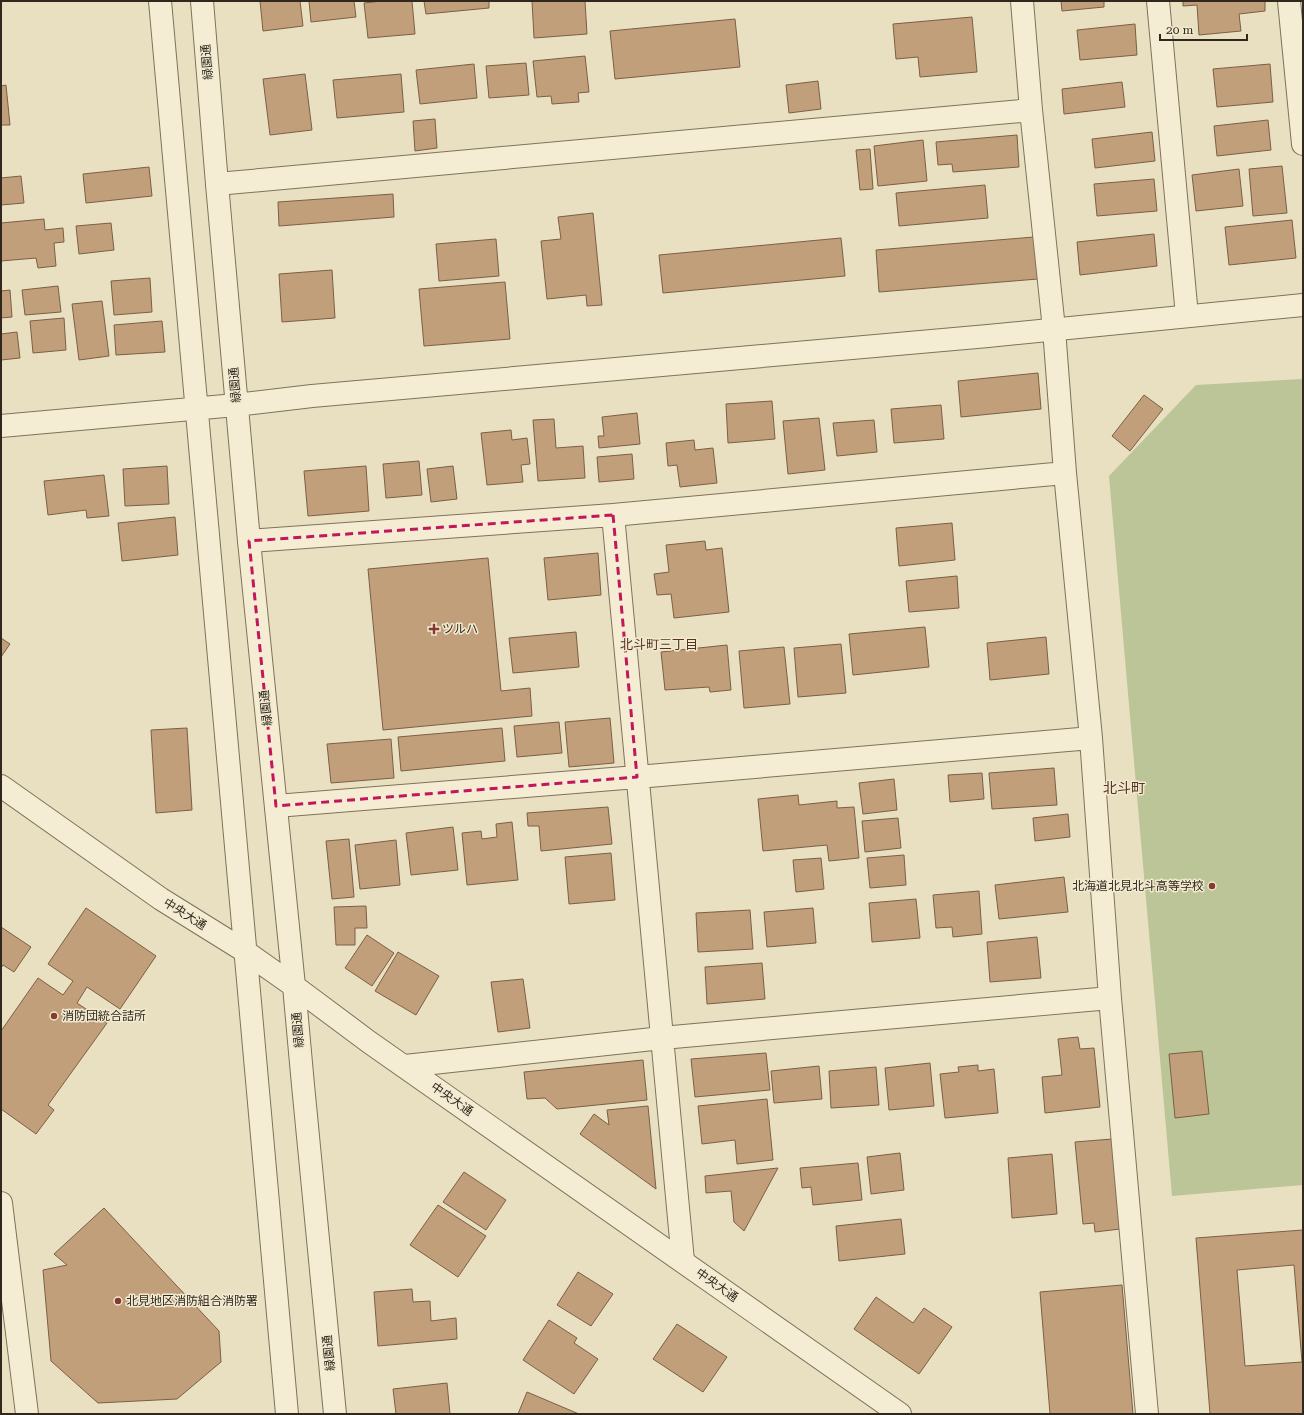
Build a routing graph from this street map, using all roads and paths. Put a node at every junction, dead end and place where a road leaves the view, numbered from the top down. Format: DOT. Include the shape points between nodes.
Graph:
graph roads {
  1 [pos="160,1"];
  2 [pos="202,1"];
  3 [pos="1022,1"];
  4 [pos="1158,1"];
  5 [pos="1289,1"];
  6 [pos="1031,110"];
  7 [pos="1303,144"];
  8 [pos="217,184"];
  9 [pos="1303,305"];
  10 [pos="1187,316"];
  11 [pos="1054,329"];
  12 [pos="236,405"];
  13 [pos="194,408"];
  14 [pos="1,426"];
  15 [pos="1066,473"];
  16 [pos="613,514"];
  17 [pos="249,542"];
  18 [pos="1091,738"];
  19 [pos="637,777"];
  20 [pos="1,786"];
  21 [pos="276,806"];
  22 [pos="243,950"];
  23 [pos="294,986"];
  24 [pos="1110,998"];
  25 [pos="662,1038"];
  26 [pos="405,1066"];
  27 [pos="1,1203"];
  28 [pos="683,1261"];
  29 [pos="27,1414"];
  30 [pos="287,1414"];
  31 [pos="335,1414"];
  32 [pos="900,1414"];
  33 [pos="1147,1414"];
  1 -- 13 [label="street"];
  2 -- 8 [label="street, 緑園通"];
  3 -- 6 [label="street"];
  4 -- 10 [label="street"];
  5 -- 7 [label="street"];
  6 -- 8 [label="street"];
  6 -- 11 [label="street"];
  8 -- 12 [label="street, 緑園通"];
  9 -- 10 [label="street"];
  10 -- 11 [label="street"];
  11 -- 12 [label="street"];
  11 -- 15 [label="street"];
  12 -- 13 [label="street"];
  12 -- 17 [label="street, 緑園通"];
  13 -- 14 [label="street"];
  13 -- 22 [label="street"];
  15 -- 16 [label="street"];
  15 -- 18 [label="street"];
  16 -- 17 [label="street"];
  16 -- 19 [label="street"];
  17 -- 21 [label="street, 緑園通"];
  18 -- 19 [label="street"];
  18 -- 24 [label="street"];
  19 -- 21 [label="street"];
  19 -- 25 [label="street"];
  20 -- 22 [label="street, 中央大通" via="161,899"];
  21 -- 23 [label="street, 緑園通"];
  22 -- 23 [label="street, 中央大通"];
  22 -- 30 [label="street"];
  23 -- 26 [label="street, 中央大通"];
  23 -- 31 [label="street, 緑園通"];
  24 -- 25 [label="street"];
  24 -- 33 [label="street"];
  25 -- 26 [label="street"];
  25 -- 28 [label="street"];
  26 -- 28 [label="street, 中央大通"];
  27 -- 29 [label="street"];
  28 -- 32 [label="street, 中央大通"];
}
